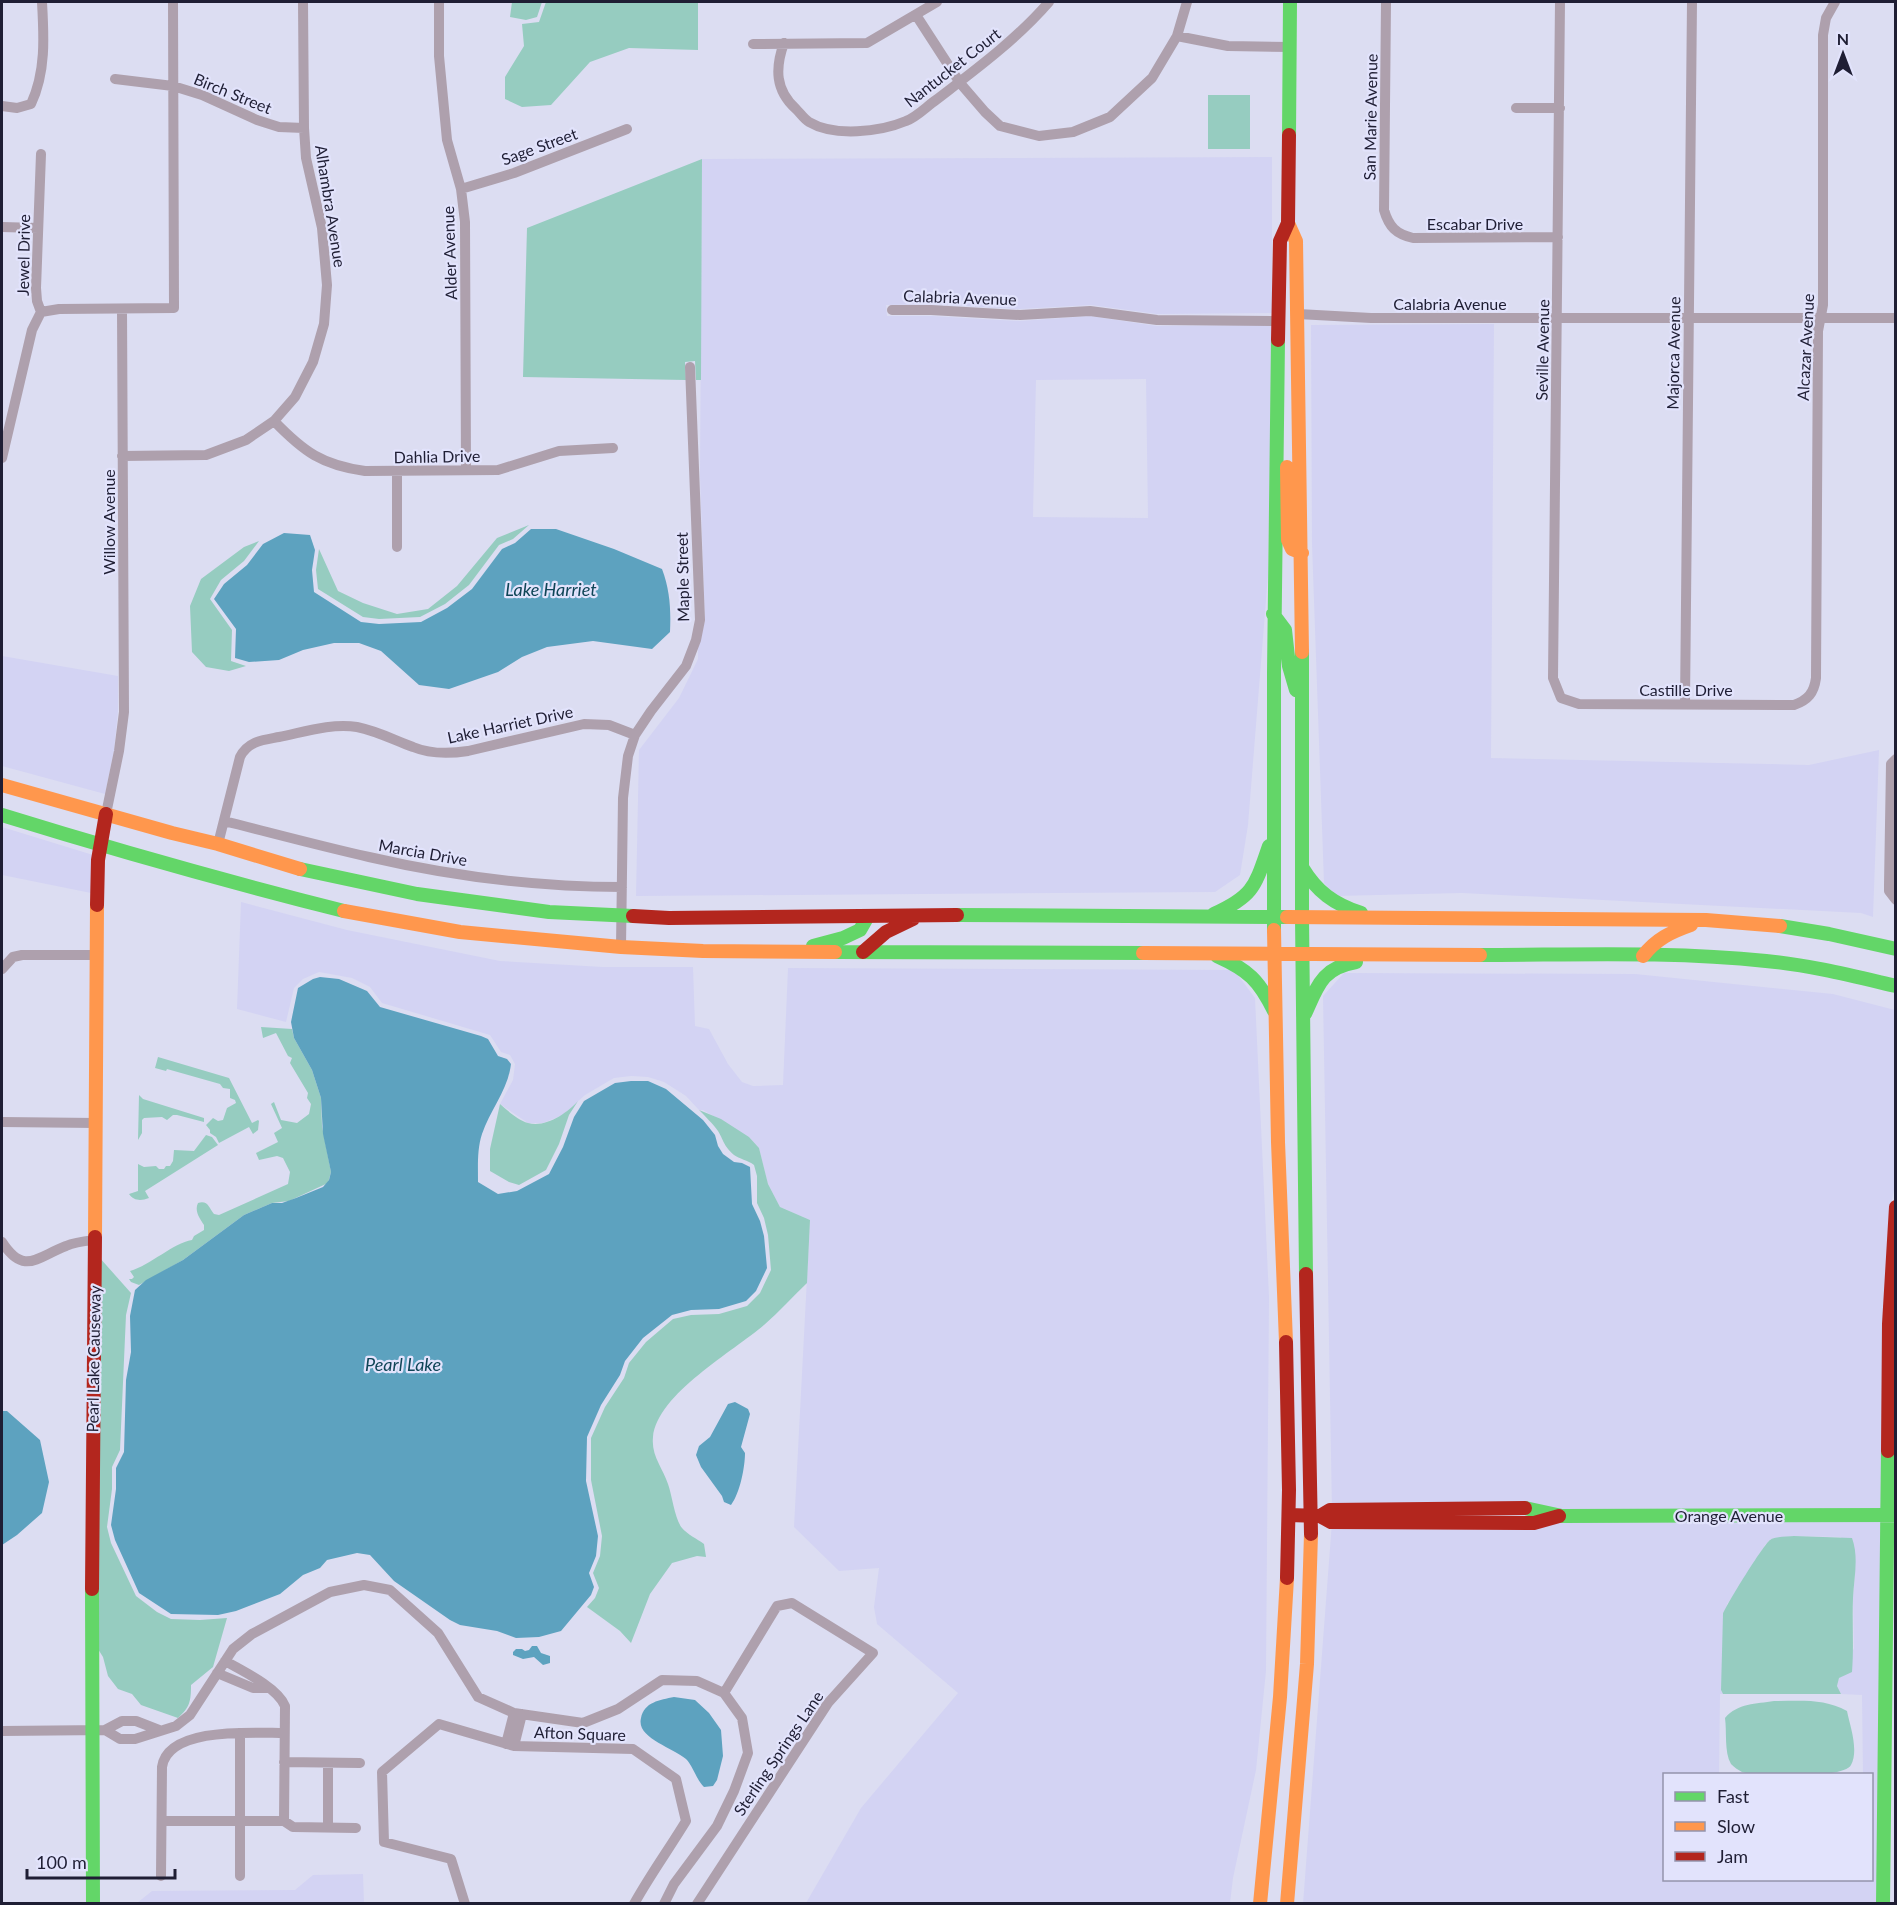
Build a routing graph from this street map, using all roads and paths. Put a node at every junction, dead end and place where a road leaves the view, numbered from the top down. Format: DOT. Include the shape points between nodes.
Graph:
graph roads {
  1 [pos="42,2"];
  2 [pos="173,2"];
  3 [pos="303,2"];
  4 [pos="439,2"];
  5 [pos="937,2"];
  6 [pos="1049,2"];
  7 [pos="1188,2"];
  8 [pos="1290,2"];
  9 [pos="1386,2"];
  10 [pos="1560,2"];
  11 [pos="1692,2"];
  12 [pos="1835,2"];
  13 [pos="916,15"];
  14 [pos="1177,36"];
  15 [pos="784,43"];
  16 [pos="753,44"];
  17 [pos="1290,47"];
  18 [pos="116,79"];
  19 [pos="960,83"];
  20 [pos="173,86"];
  21 [pos="2,106"];
  22 [pos="1516,108"];
  23 [pos="1560,108"];
  24 [pos="304,128"];
  25 [pos="627,129"];
  26 [pos="41,154"];
  27 [pos="461,189"];
  28 [pos="1288,223"];
  29 [pos="2,227"];
  30 [pos="38,228"];
  31 [pos="1394,230"];
  32 [pos="1558,237"];
  33 [pos="1280,254"];
  34 [pos="122,309"];
  35 [pos="892,310"];
  36 [pos="41,312"];
  37 [pos="1298,314"];
  38 [pos="1558,318"];
  39 [pos="1688,318"];
  40 [pos="1893,318"];
  41 [pos="1821,319"];
  42 [pos="1278,321"];
  43 [pos="690,367"];
  44 [pos="274,421"];
  45 [pos="1300,423"];
  46 [pos="613,448"];
  47 [pos="1276,448"];
  48 [pos="122,456"];
  49 [pos="2,458"];
  50 [pos="466,470"];
  51 [pos="397,471"];
  52 [pos="397,547"];
  53 [pos="1302,554"];
  54 [pos="1273,614"];
  55 [pos="1810,696"];
  56 [pos="1561,698"];
  57 [pos="1685,704"];
  58 [pos="1302,708"];
  59 [pos="635,735"];
  60 [pos="1896,759"];
  61 [pos="2,785"];
  62 [pos="106,814"];
  63 [pos="2,815"];
  64 [pos="224,820"];
  65 [pos="1273,834"];
  66 [pos="218,844"];
  67 [pos="99,845"];
  68 [pos="1302,867"];
  69 [pos="622,887"];
  70 [pos="1896,900"];
  71 [pos="922,915"];
  72 [pos="622,916"];
  73 [pos="868,916"];
  74 [pos="1207,917"];
  75 [pos="1275,918"];
  76 [pos="1302,918"];
  77 [pos="1377,918"];
  78 [pos="1706,920"];
  79 [pos="621,947"];
  80 [pos="1896,949"];
  81 [pos="792,952"];
  82 [pos="862,952"];
  83 [pos="1275,953"];
  84 [pos="1211,954"];
  85 [pos="1302,954"];
  86 [pos="95,955"];
  87 [pos="1401,955"];
  88 [pos="1643,956"];
  89 [pos="2,969"];
  90 [pos="1896,986"];
  91 [pos="1276,1015"];
  92 [pos="1304,1017"];
  93 [pos="2,1122"];
  94 [pos="96,1123"];
  95 [pos="1896,1207"];
  96 [pos="1281,1235"];
  97 [pos="94,1240"];
  98 [pos="2,1242"];
  99 [pos="1306,1294"];
  100 [pos="1289,1515"];
  101 [pos="1891,1515"];
  102 [pos="1316,1516"];
  103 [pos="225,1661"];
  104 [pos="217,1673"];
  105 [pos="267,1688"];
  106 [pos="726,1689"];
  107 [pos="518,1714"];
  108 [pos="99,1730"];
  109 [pos="159,1730"];
  110 [pos="2,1731"];
  111 [pos="240,1733"];
  112 [pos="284,1734"];
  113 [pos="510,1745"];
  114 [pos="1275,1759"];
  115 [pos="284,1762"];
  116 [pos="328,1763"];
  117 [pos="360,1763"];
  118 [pos="1271,1806"];
  119 [pos="1295,1813"];
  120 [pos="162,1821"];
  121 [pos="240,1821"];
  122 [pos="284,1821"];
  123 [pos="328,1828"];
  124 [pos="356,1828"];
  125 [pos="1890,1832"];
  126 [pos="1291,1855"];
  127 [pos="161,1876"];
  128 [pos="240,1876"];
  129 [pos="93,1904"];
  130 [pos="465,1904"];
  131 [pos="634,1904"];
  132 [pos="664,1904"];
  133 [pos="697,1904"];
  134 [pos="1260,1904"];
  135 [pos="1287,1904"];
  136 [pos="1883,1904"];
  1 -- 21 [label="street" via="43,64 39,87 31,104 17,108"];
  2 -- 20 [label="street"];
  3 -- 24 [label="street, Alhambra Avenue"];
  4 -- 27 [label="street, Alder Avenue" via="439,56 447,140"];
  5 -- 13 [label="street"];
  6 -- 19 [label="street, Nantucket Court"];
  7 -- 14 [label="street"];
  8 -- 17 [label="main road"];
  9 -- 31 [label="street, San Marie Avenue" via="1384,210"];
  10 -- 23 [label="street, Seville Avenue"];
  11 -- 39 [label="street, Majorca Avenue"];
  12 -- 41 [label="street, Alcazar Avenue" via="1823,35"];
  13 -- 15 [label="street" via="867,43"];
  13 -- 19 [label="street"];
  14 -- 17 [label="street" via="1228,46"];
  14 -- 19 [label="street" via="1152,78 1110,117 1073,132 1039,136 1000,126"];
  15 -- 16 [label="street"];
  15 -- 19 [label="street, Nantucket Court" via="778,75 787,101 808,122 833,130 861,132 908,121"];
  17 -- 28 [label="main road"];
  18 -- 20 [label="street, Birch Street"];
  20 -- 24 [label="street, Birch Street" via="202,94 257,120 279,127"];
  20 -- 34 [label="street" via="174,308"];
  22 -- 23 [label="street"];
  23 -- 32 [label="street, Seville Avenue"];
  24 -- 44 [label="street, Alhambra Avenue" via="306,158 325,252 326,306 313,362 295,398"];
  25 -- 27 [label="street, Sage Street"];
  26 -- 30 [label="street, Jewel Drive"];
  27 -- 50 [label="street, Alder Avenue" via="465,222"];
  28 -- 33 [label="main road" via="1280,241"];
  28 -- 37 [label="main road" via="1296,241"];
  29 -- 30 [label="street"];
  30 -- 36 [label="street, Jewel Drive" via="36,288"];
  31 -- 32 [label="street, Escabar Drive" via="1413,238"];
  32 -- 38 [label="street, Seville Avenue"];
  33 -- 37 [label="main road" via="1286,293"];
  33 -- 42 [label="main road"];
  34 -- 36 [label="street"];
  34 -- 48 [label="street, Willow Avenue"];
  35 -- 42 [label="street, Calabria Avenue" via="1020,315 1090,311 1156,320"];
  36 -- 49 [label="street, Jewel Drive" via="32,330"];
  37 -- 38 [label="street, Calabria Avenue"];
  37 -- 45 [label="main road"];
  38 -- 39 [label="street, Calabria Avenue"];
  38 -- 56 [label="street, Seville Avenue" via="1553,678"];
  39 -- 41 [label="street, Calabria Avenue"];
  39 -- 57 [label="street, Majorca Avenue"];
  40 -- 41 [label="street, Calabria Avenue"];
  41 -- 55 [label="street, Alcazar Avenue" via="1816,678"];
  42 -- 45 [label="main road" via="1289,341 1290,413"];
  42 -- 47 [label="main road"];
  43 -- 59 [label="street, Maple Street" via="700,620 686,666"];
  44 -- 48 [label="street, Alhambra Avenue" via="246,440 206,455"];
  44 -- 51 [label="street, Dahlia Drive" via="306,452 324,461 345,469"];
  45 -- 53 [label="main road"];
  46 -- 50 [label="street, Dahlia Drive" via="559,452 498,470"];
  47 -- 53 [label="main road" via="1287,466 1288,540 1292,549"];
  47 -- 54 [label="main road"];
  48 -- 62 [label="street, Willow Avenue" via="124,712"];
  50 -- 51 [label="street, Dahlia Drive"];
  51 -- 52 [label="street"];
  53 -- 58 [label="main road"];
  54 -- 58 [label="main road" via="1285,627 1288,664"];
  54 -- 65 [label="main road"];
  55 -- 57 [label="street, Castille Drive" via="1794,705"];
  56 -- 57 [label="street, Castille Drive" via="1579,704"];
  58 -- 68 [label="main road"];
  59 -- 64 [label="street, Lake Harriet Drive" via="609,725 584,724 450,754 415,748 355,727 325,728 256,741 240,757"];
  59 -- 69 [label="street, Maple Street" via="624,780"];
  60 -- 70 [label="street" via="1891,764 1889,891"];
  61 -- 62 [label="main road"];
  62 -- 66 [label="main road"];
  62 -- 67 [label="main road, Pearl Lake Causeway"];
  63 -- 67 [label="main road"];
  64 -- 66 [label="street, Lake Harriet Drive"];
  64 -- 69 [label="street, Marcia Drive" via="415,867 540,884"];
  65 -- 74 [label="main road" via="1260,876 1248,897"];
  65 -- 75 [label="main road"];
  66 -- 72 [label="main road" via="298,869 417,894 549,912"];
  67 -- 79 [label="main road" via="352,913 460,932"];
  67 -- 86 [label="main road, Pearl Lake Causeway"];
  68 -- 76 [label="main road"];
  68 -- 77 [label="main road" via="1322,896"];
  69 -- 72 [label="street, Maple Street"];
  71 -- 73 [label="main road"];
  71 -- 74 [label="main road"];
  71 -- 82 [label="main road" via="886,930"];
  72 -- 73 [label="main road"];
  72 -- 79 [label="street, Maple Street"];
  73 -- 81 [label="main road" via="860,930"];
  74 -- 75 [label="main road"];
  75 -- 76 [label="main road"];
  75 -- 83 [label="main road"];
  76 -- 77 [label="main road"];
  76 -- 85 [label="main road"];
  77 -- 78 [label="main road"];
  78 -- 80 [label="main road" via="1771,924"];
  78 -- 88 [label="main road" via="1673,930 1653,942"];
  79 -- 81 [label="main road"];
  81 -- 82 [label="main road"];
  82 -- 84 [label="main road"];
  83 -- 84 [label="main road"];
  83 -- 85 [label="main road"];
  83 -- 91 [label="main road"];
  84 -- 91 [label="main road" via="1251,973"];
  85 -- 87 [label="main road"];
  85 -- 92 [label="main road"];
  86 -- 89 [label="street" via="22,955 13,957"];
  86 -- 94 [label="main road, Pearl Lake Causeway"];
  87 -- 88 [label="main road"];
  87 -- 92 [label="main road" via="1329,969"];
  88 -- 90 [label="main road" via="1768,961"];
  91 -- 96 [label="main road"];
  92 -- 99 [label="main road"];
  93 -- 94 [label="street"];
  94 -- 97 [label="main road, Pearl Lake Causeway"];
  95 -- 101 [label="main road" via="1889,1324"];
  96 -- 99 [label="main road" via="1294,1253"];
  96 -- 100 [label="main road"];
  97 -- 98 [label="street" via="68,1245 26,1262 16,1260"];
  97 -- 108 [label="main road, Pearl Lake Causeway" via="92,1502"];
  99 -- 102 [label="main road"];
  100 -- 102 [label="main road, Orange Avenue"];
  100 -- 114 [label="main road" via="1283,1674"];
  101 -- 102 [label="main road, Orange Avenue" via="1562,1516 1534,1523 1331,1522"];
  101 -- 125 [label="main road"];
  102 -- 119 [label="main road"];
  103 -- 104 [label="street"];
  103 -- 105 [label="street"];
  103 -- 107 [label="street" via="252,1634 330,1592 364,1585 390,1590 438,1633 478,1697"];
  104 -- 105 [label="street" via="253,1689"];
  104 -- 109 [label="street" via="190,1715 176,1726"];
  105 -- 112 [label="street" via="285,1706"];
  106 -- 107 [label="street" via="697,1681 662,1680 618,1709 583,1723"];
  106 -- 132 [label="street" via="742,1718 748,1753 717,1826"];
  106 -- 133 [label="street, Sterling Springs Lane" via="777,1606 783,1604 792,1603 873,1653 828,1703"];
  107 -- 113 [label="street, Afton Square"];
  108 -- 109 [label="street" via="122,1721"];
  108 -- 109 [label="street" via="120,1739 135,1739"];
  108 -- 110 [label="street"];
  108 -- 129 [label="main road, Pearl Lake Causeway"];
  111 -- 112 [label="street"];
  111 -- 120 [label="street" via="206,1735 167,1754 162,1767"];
  111 -- 121 [label="street"];
  112 -- 115 [label="street"];
  113 -- 130 [label="street, Afton Square" via="439,1724 382,1772 384,1842 451,1859"];
  113 -- 131 [label="street, Afton Square" via="633,1749 676,1779 686,1821"];
  114 -- 118 [label="main road"];
  114 -- 119 [label="main road"];
  115 -- 116 [label="street"];
  115 -- 122 [label="street"];
  116 -- 117 [label="street"];
  116 -- 123 [label="street"];
  118 -- 126 [label="main road"];
  118 -- 134 [label="main road"];
  119 -- 126 [label="main road"];
  120 -- 121 [label="street"];
  120 -- 127 [label="street"];
  121 -- 122 [label="street"];
  121 -- 128 [label="street"];
  122 -- 123 [label="street" via="293,1827"];
  123 -- 124 [label="street"];
  125 -- 136 [label="main road"];
  126 -- 135 [label="main road"];
}
